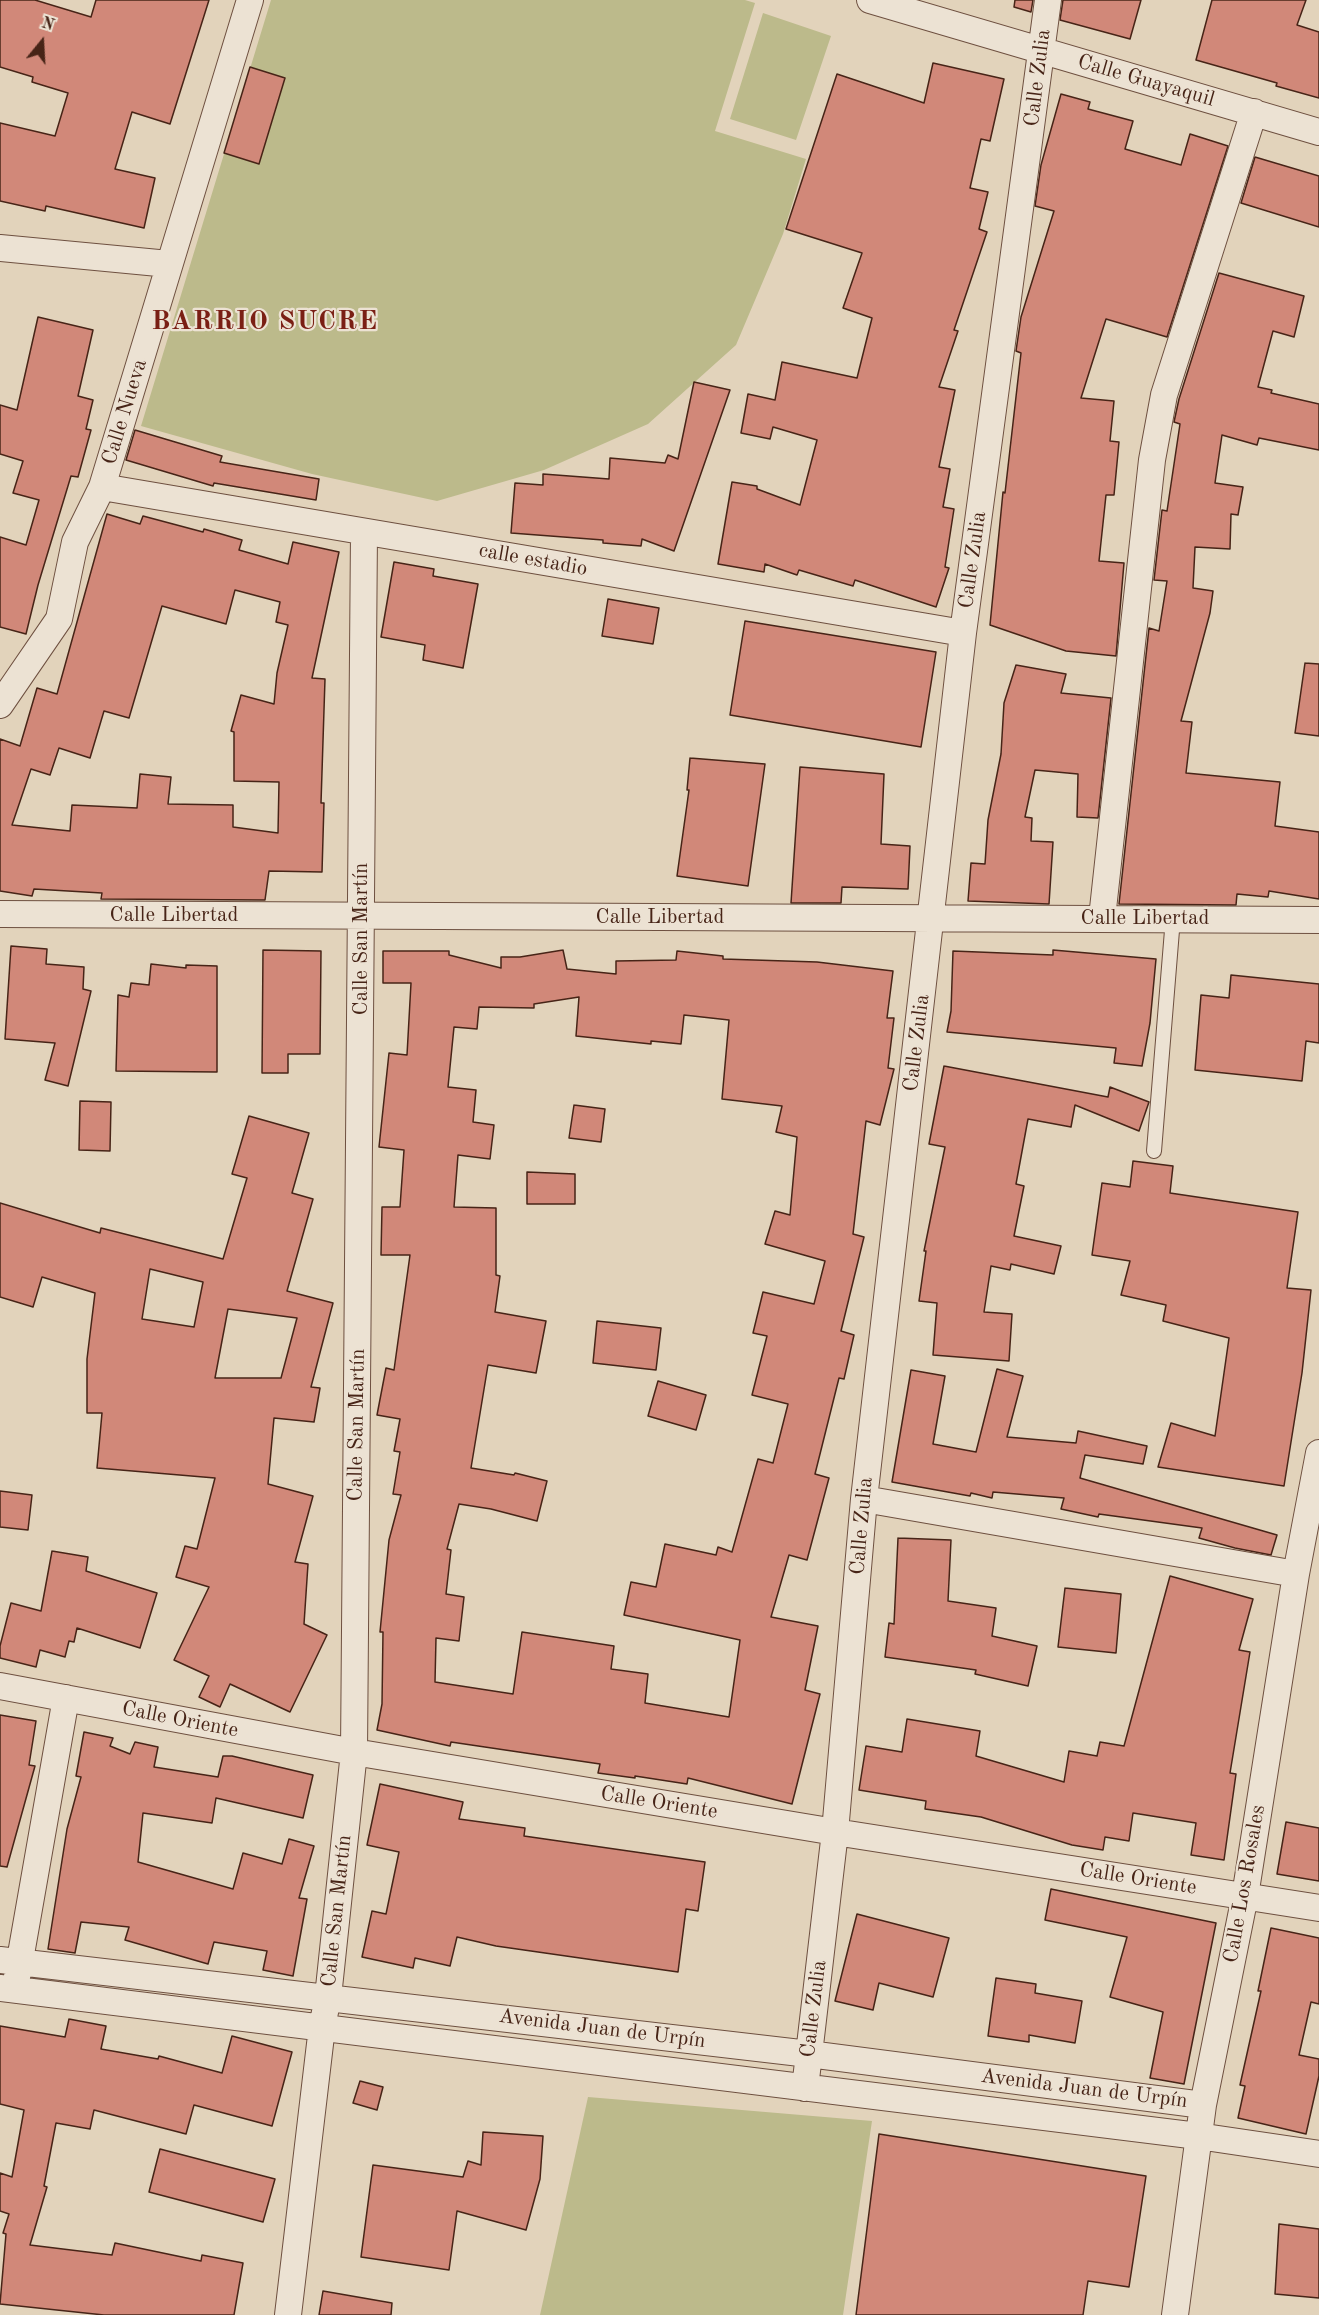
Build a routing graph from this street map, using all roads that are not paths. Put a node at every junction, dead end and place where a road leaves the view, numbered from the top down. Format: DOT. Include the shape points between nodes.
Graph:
graph roads {
  1 [pos="250,0"];
  2 [pos="870,0"];
  3 [pos="1048,0"];
  4 [pos="1043,51"];
  5 [pos="1254,112"];
  6 [pos="1319,132"];
  7 [pos="0,248"];
  8 [pos="169,264"];
  9 [pos="102,487"];
  10 [pos="364,532"];
  11 [pos="963,633"];
  12 [pos="0,705"];
  13 [pos="0,914"];
  14 [pos="362,916"];
  15 [pos="932,918"];
  16 [pos="1102,918"];
  17 [pos="1173,918"];
  18 [pos="1319,920"];
  19 [pos="1154,1151"];
  20 [pos="1319,1454"];
  21 [pos="864,1499"];
  22 [pos="1296,1574"];
  23 [pos="0,1686"];
  24 [pos="66,1698"];
  25 [pos="354,1752"];
  26 [pos="835,1832"];
  27 [pos="1245,1896"];
  28 [pos="1319,1908"];
  29 [pos="10,1961"];
  30 [pos="7,1988"];
  31 [pos="328,1997"];
  32 [pos="322,2027"];
  33 [pos="809,2054"];
  34 [pos="805,2088"];
  35 [pos="1203,2105"];
  36 [pos="1198,2136"];
  37 [pos="1319,2154"];
  38 [pos="288,2315"];
  39 [pos="1175,2315"];
  1 -- 8 [label="street, Calle Nueva"];
  2 -- 4 [label="street, Calle Guayaquil"];
  3 -- 4 [label="street, Calle Zulia"];
  4 -- 5 [label="street, Calle Guayaquil"];
  4 -- 11 [label="street, Calle Zulia"];
  5 -- 6 [label="street, Calle Guayaquil"];
  5 -- 16 [label="street" via="1164,395 1152,460"];
  7 -- 8 [label="street"];
  8 -- 9 [label="street, Calle Nueva"];
  9 -- 10 [label="street, calle estadio"];
  9 -- 12 [label="street, Calle Nueva" via="75,542 59,619"];
  10 -- 11 [label="street, calle estadio"];
  10 -- 14 [label="street, Calle San Martín"];
  11 -- 15 [label="street, Calle Zulia"];
  13 -- 14 [label="street, Calle Libertad"];
  14 -- 15 [label="street, Calle Libertad"];
  14 -- 25 [label="street, Calle San Martín"];
  15 -- 16 [label="street, Calle Libertad"];
  15 -- 21 [label="street, Calle Zulia"];
  16 -- 17 [label="street, Calle Libertad"];
  17 -- 18 [label="street, Calle Libertad"];
  17 -- 19 [label="lane"];
  20 -- 22 [label="street, Calle Los Rosales"];
  21 -- 22 [label="street"];
  21 -- 26 [label="street, Calle Zulia"];
  22 -- 27 [label="street, Calle Los Rosales"];
  23 -- 24 [label="street, Calle Oriente"];
  24 -- 25 [label="street, Calle Oriente"];
  24 -- 29 [label="street"];
  25 -- 26 [label="street, Calle Oriente"];
  25 -- 31 [label="street, Calle San Martín"];
  26 -- 27 [label="street, Calle Oriente"];
  26 -- 33 [label="street, Calle Zulia"];
  27 -- 28 [label="street, Calle Oriente"];
  27 -- 35 [label="street, Calle Los Rosales"];
  29 -- 30 [label="street"];
  29 -- 31 [label="street, Avenida Juan de Urpín"];
  30 -- 32 [label="street, Avenida Juan de Urpín"];
  31 -- 32 [label="street, Calle San Martín"];
  31 -- 33 [label="street, Avenida Juan de Urpín"];
  32 -- 34 [label="street, Avenida Juan de Urpín"];
  32 -- 38 [label="street, Calle San Martín"];
  33 -- 34 [label="street, Calle Zulia"];
  33 -- 35 [label="street, Avenida Juan de Urpín"];
  34 -- 36 [label="street, Avenida Juan de Urpín"];
  35 -- 36 [label="street, Calle Los Rosales"];
  36 -- 37 [label="street, Avenida Juan de Urpín"];
  36 -- 39 [label="street, Calle Los Rosales"];
}
